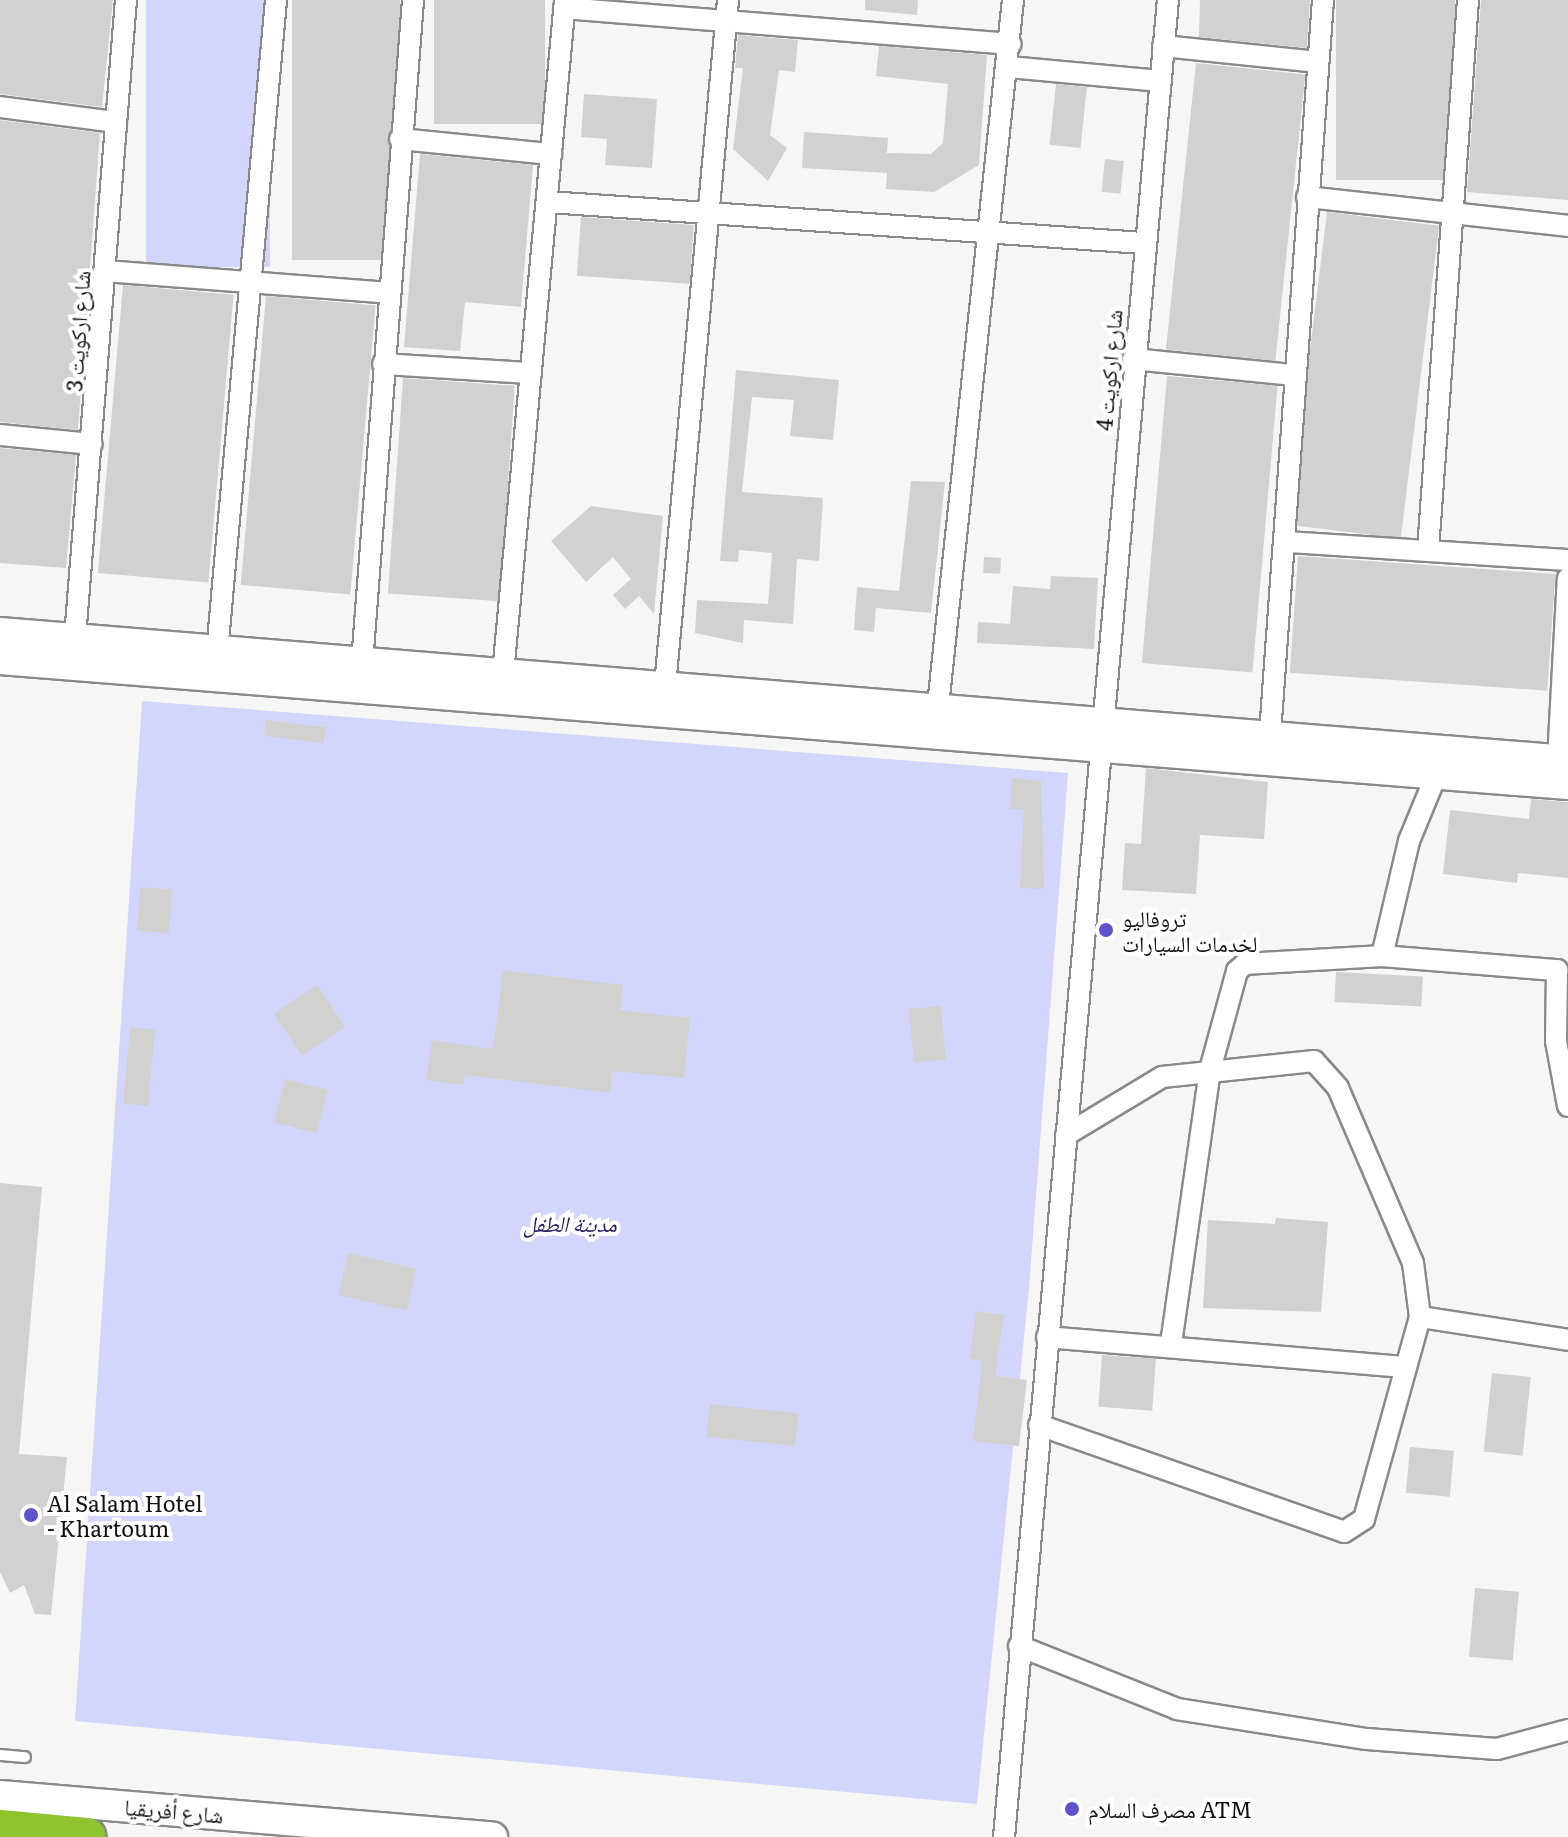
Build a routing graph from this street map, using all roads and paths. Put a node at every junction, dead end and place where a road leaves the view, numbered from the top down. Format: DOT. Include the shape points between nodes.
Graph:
graph roads {
  1 [pos="126,0"];
  2 [pos="276,0"];
  3 [pos="413,0"];
  4 [pos="728,0"];
  5 [pos="1013,0"];
  6 [pos="1168,0"];
  7 [pos="1323,0"];
  8 [pos="1468,0"];
  9 [pos="565,4"];
  10 [pos="726,24"];
  11 [pos="1011,44"];
  12 [pos="1163,46"];
  13 [pos="1318,62"];
  14 [pos="1009,67"];
  15 [pos="1160,81"];
  16 [pos="0,107"];
  17 [pos="116,122"];
  18 [pos="400,139"];
  19 [pos="551,154"];
  20 [pos="1307,197"];
  21 [pos="548,202"];
  22 [pos="707,210"];
  23 [pos="1449,211"];
  24 [pos="1568,226"];
  25 [pos="987,230"];
  26 [pos="1143,243"];
  27 [pos="105,271"];
  28 [pos="251,283"];
  29 [pos="389,293"];
  30 [pos="1133,359"];
  31 [pos="383,364"];
  32 [pos="531,373"];
  33 [pos="1294,375"];
  34 [pos="0,435"];
  35 [pos="92,444"];
  36 [pos="1288,542"];
  37 [pos="1428,550"];
  38 [pos="1568,560"];
  39 [pos="1568,578"];
  40 [pos="0,633"];
  41 [pos="74,652"];
  42 [pos="217,652"];
  43 [pos="0,659"];
  44 [pos="362,663"];
  45 [pos="503,674"];
  46 [pos="665,686"];
  47 [pos="938,706"];
  48 [pos="1102,732"];
  49 [pos="1270,734"];
  50 [pos="1565,768"];
  51 [pos="1437,773"];
  52 [pos="1382,956"];
  53 [pos="1562,971"];
  54 [pos="1210,1070"];
  55 [pos="1568,1106"];
  56 [pos="1066,1135"];
  57 [pos="1420,1317"];
  58 [pos="1047,1337"];
  59 [pos="1568,1340"];
  60 [pos="1171,1344"];
  61 [pos="1406,1367"];
  62 [pos="1039,1425"];
  63 [pos="1019,1646"];
  64 [pos="1568,1730"];
  65 [pos="0,1755"];
  66 [pos="25,1757"];
  67 [pos="0,1796"];
  68 [pos="0,1829"];
  69 [pos="87,1837"];
  70 [pos="492,1837"];
  71 [pos="1004,1837"];
  1 -- 17 [label="street, شارع اركويت 3"];
  2 -- 28 [label="street"];
  3 -- 18 [label="street"];
  4 -- 10 [label="street"];
  5 -- 11 [label="street"];
  6 -- 12 [label="street, شارع اركويت 4"];
  7 -- 13 [label="street"];
  8 -- 23 [label="street"];
  9 -- 10 [label="street"];
  9 -- 19 [label="street"];
  10 -- 11 [label="street"];
  10 -- 22 [label="street"];
  11 -- 14 [label="street"];
  12 -- 13 [label="street"];
  12 -- 15 [label="street, شارع اركويت 4"];
  13 -- 20 [label="street"];
  14 -- 15 [label="street"];
  14 -- 25 [label="street"];
  15 -- 26 [label="street, شارع اركويت 4"];
  16 -- 17 [label="street"];
  17 -- 27 [label="street, شارع اركويت 3"];
  18 -- 19 [label="street"];
  18 -- 29 [label="street"];
  19 -- 21 [label="street"];
  20 -- 23 [label="street"];
  20 -- 33 [label="street"];
  21 -- 22 [label="street"];
  21 -- 32 [label="street"];
  22 -- 25 [label="street"];
  22 -- 46 [label="street"];
  23 -- 24 [label="street"];
  23 -- 37 [label="street"];
  25 -- 26 [label="street"];
  25 -- 47 [label="street"];
  26 -- 30 [label="street, شارع اركويت 4"];
  27 -- 28 [label="street"];
  27 -- 35 [label="street, شارع اركويت 3"];
  28 -- 29 [label="street"];
  28 -- 42 [label="street"];
  29 -- 31 [label="street"];
  30 -- 33 [label="street"];
  30 -- 48 [label="street, شارع اركويت 4"];
  31 -- 32 [label="street"];
  31 -- 44 [label="street"];
  32 -- 45 [label="street"];
  33 -- 36 [label="street"];
  34 -- 35 [label="street"];
  35 -- 41 [label="street, شارع اركويت 3"];
  36 -- 37 [label="street"];
  36 -- 49 [label="street"];
  37 -- 38 [label="street"];
  39 -- 50 [label="street"];
  40 -- 41 [label="street"];
  41 -- 42 [label="street"];
  41 -- 43 [label="street"];
  41 -- 48 [label="street"];
  42 -- 44 [label="street"];
  44 -- 45 [label="street"];
  45 -- 46 [label="street"];
  46 -- 47 [label="street"];
  47 -- 48 [label="street"];
  48 -- 49 [label="street"];
  48 -- 51 [label="street"];
  48 -- 56 [label="street, شارع اركويت 4"];
  49 -- 50 [label="street"];
  50 -- 51 [label="street"];
  51 -- 52 [label="street" via="1409,841"];
  52 -- 53 [label="street"];
  52 -- 54 [label="street" via="1245,964 1231,982"];
  53 -- 55 [label="street" via="1556,1041"];
  54 -- 56 [label="street" via="1162,1077"];
  54 -- 57 [label="street" via="1314,1061 1326,1068 1413,1263"];
  54 -- 60 [label="street"];
  56 -- 58 [label="street, شارع اركويت 4"];
  57 -- 59 [label="street"];
  57 -- 61 [label="street"];
  58 -- 60 [label="street"];
  58 -- 62 [label="street, شارع اركويت 4"];
  60 -- 61 [label="street"];
  61 -- 62 [label="street" via="1364,1519 1344,1532"];
  62 -- 63 [label="street, شارع اركويت 4"];
  63 -- 64 [label="street" via="1177,1709 1367,1739 1497,1749"];
  63 -- 71 [label="street, شارع اركويت 4"];
  65 -- 66 [label="lane"];
  67 -- 70 [label="street, شارع أفريقيا"];
  68 -- 69 [label="highway"];
}
